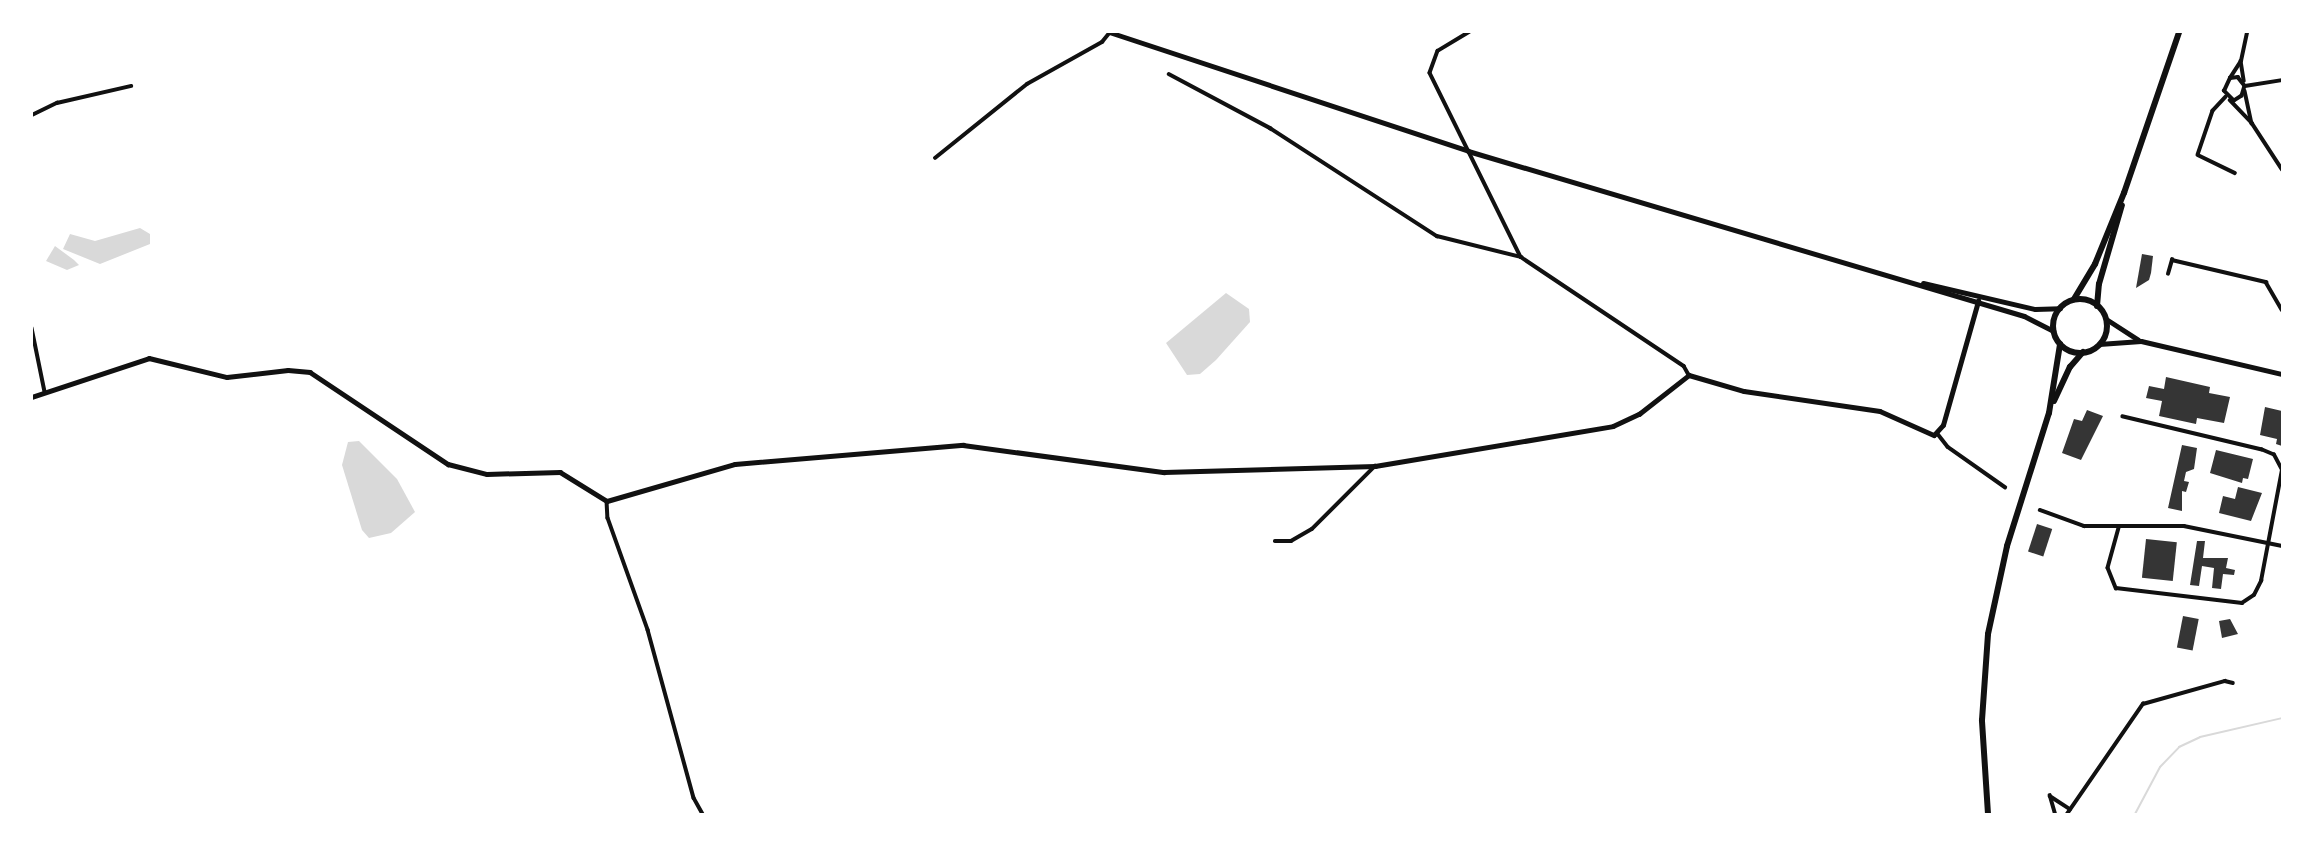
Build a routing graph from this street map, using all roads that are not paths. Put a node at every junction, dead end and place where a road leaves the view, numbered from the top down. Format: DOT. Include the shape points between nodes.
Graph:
graph roads {
  1 [pos="1110,32"];
  2 [pos="1470,32"];
  3 [pos="2179,32"];
  4 [pos="2247,32"];
  5 [pos="2241,61"];
  6 [pos="1169,74"];
  7 [pos="2230,78"];
  8 [pos="2283,80"];
  9 [pos="2244,85"];
  10 [pos="131,86"];
  11 [pos="2228,98"];
  12 [pos="32,116"];
  13 [pos="2252,123"];
  14 [pos="1468,151"];
  15 [pos="935,158"];
  16 [pos="2283,169"];
  17 [pos="2235,173"];
  18 [pos="2124,193"];
  19 [pos="1521,257"];
  20 [pos="2168,275"];
  21 [pos="1909,281"];
  22 [pos="1979,295"];
  23 [pos="2074,299"];
  24 [pos="1977,303"];
  25 [pos="2097,306"];
  26 [pos="2060,307"];
  27 [pos="2283,310"];
  28 [pos="2106,319"];
  29 [pos="32,328"];
  30 [pos="2053,331"];
  31 [pos="2141,341"];
  32 [pos="2060,344"];
  33 [pos="2099,344"];
  34 [pos="2083,352"];
  35 [pos="2282,372"];
  36 [pos="1689,375"];
  37 [pos="45,392"];
  38 [pos="32,397"];
  39 [pos="2049,413"];
  40 [pos="2123,417"];
  41 [pos="1938,434"];
  42 [pos="1375,466"];
  43 [pos="2005,487"];
  44 [pos="607,501"];
  45 [pos="2040,510"];
  46 [pos="2119,528"];
  47 [pos="1275,541"];
  48 [pos="2270,544"];
  49 [pos="2283,546"];
  50 [pos="2233,683"];
  51 [pos="2070,809"];
  52 [pos="703,814"];
  53 [pos="1988,814"];
  54 [pos="2055,814"];
  55 [pos="2067,814"];
  1 -- 14 [label="main road"];
  1 -- 15 [label="street" via="1102,42 1027,84"];
  2 -- 14 [label="street" via="1438,51 1430,73"];
  3 -- 18 [label="main road"];
  4 -- 5 [label="street"];
  5 -- 7 [label="street"];
  5 -- 9 [label="street"];
  6 -- 19 [label="street" via="1270,128 1426,230 1471,247"];
  7 -- 9 [label="street"];
  7 -- 11 [label="street"];
  8 -- 9 [label="street"];
  9 -- 11 [label="street" via="2238,100"];
  9 -- 13 [label="street"];
  10 -- 12 [label="street" via="57,103"];
  11 -- 13 [label="street"];
  11 -- 17 [label="street" via="2213,111 2198,155"];
  13 -- 16 [label="street"];
  14 -- 19 [label="street"];
  14 -- 21 [label="main road"];
  18 -- 23 [label="main road" via="2095,264"];
  18 -- 25 [label="main road"];
  19 -- 36 [label="street" via="1684,366"];
  20 -- 27 [label="street" via="2172,260 2266,282"];
  21 -- 22 [label="main road"];
  21 -- 24 [label="main road"];
  22 -- 24 [label="street"];
  22 -- 26 [label="main road" via="2035,309"];
  23 -- 25 [label="main road"];
  23 -- 26 [label="main road"];
  24 -- 30 [label="main road" via="2024,316"];
  24 -- 41 [label="street"];
  25 -- 28 [label="main road"];
  26 -- 30 [label="main road"];
  28 -- 31 [label="main road"];
  28 -- 33 [label="main road"];
  29 -- 37 [label="street"];
  30 -- 32 [label="main road"];
  31 -- 33 [label="main road"];
  31 -- 35 [label="main road"];
  32 -- 34 [label="main road"];
  32 -- 39 [label="main road"];
  33 -- 34 [label="main road"];
  34 -- 39 [label="main road" via="2070,367"];
  36 -- 41 [label="street" via="1744,391 1880,411"];
  36 -- 42 [label="street" via="1639,414 1613,426"];
  37 -- 38 [label="street"];
  37 -- 44 [label="street" via="149,358 228,377 310,372 448,464 487,474 560,472"];
  39 -- 53 [label="main road" via="2007,546 1988,634 1982,720"];
  40 -- 48 [label="street" via="2274,455 2282,470"];
  41 -- 43 [label="street" via="1948,447"];
  42 -- 44 [label="street" via="1164,472 963,445 734,464"];
  42 -- 47 [label="street" via="1312,529 1291,541"];
  44 -- 52 [label="street" via="608,517 648,630 694,798"];
  45 -- 46 [label="street" via="2073,523"];
  46 -- 48 [label="street" via="2184,526"];
  46 -- 48 [label="street" via="2108,568 2116,588 2231,604 2254,595"];
  48 -- 49 [label="street"];
  50 -- 51 [label="street" via="2225,681 2143,704"];
  51 -- 54 [label="street" via="2050,796"];
  51 -- 55 [label="street"];
}
